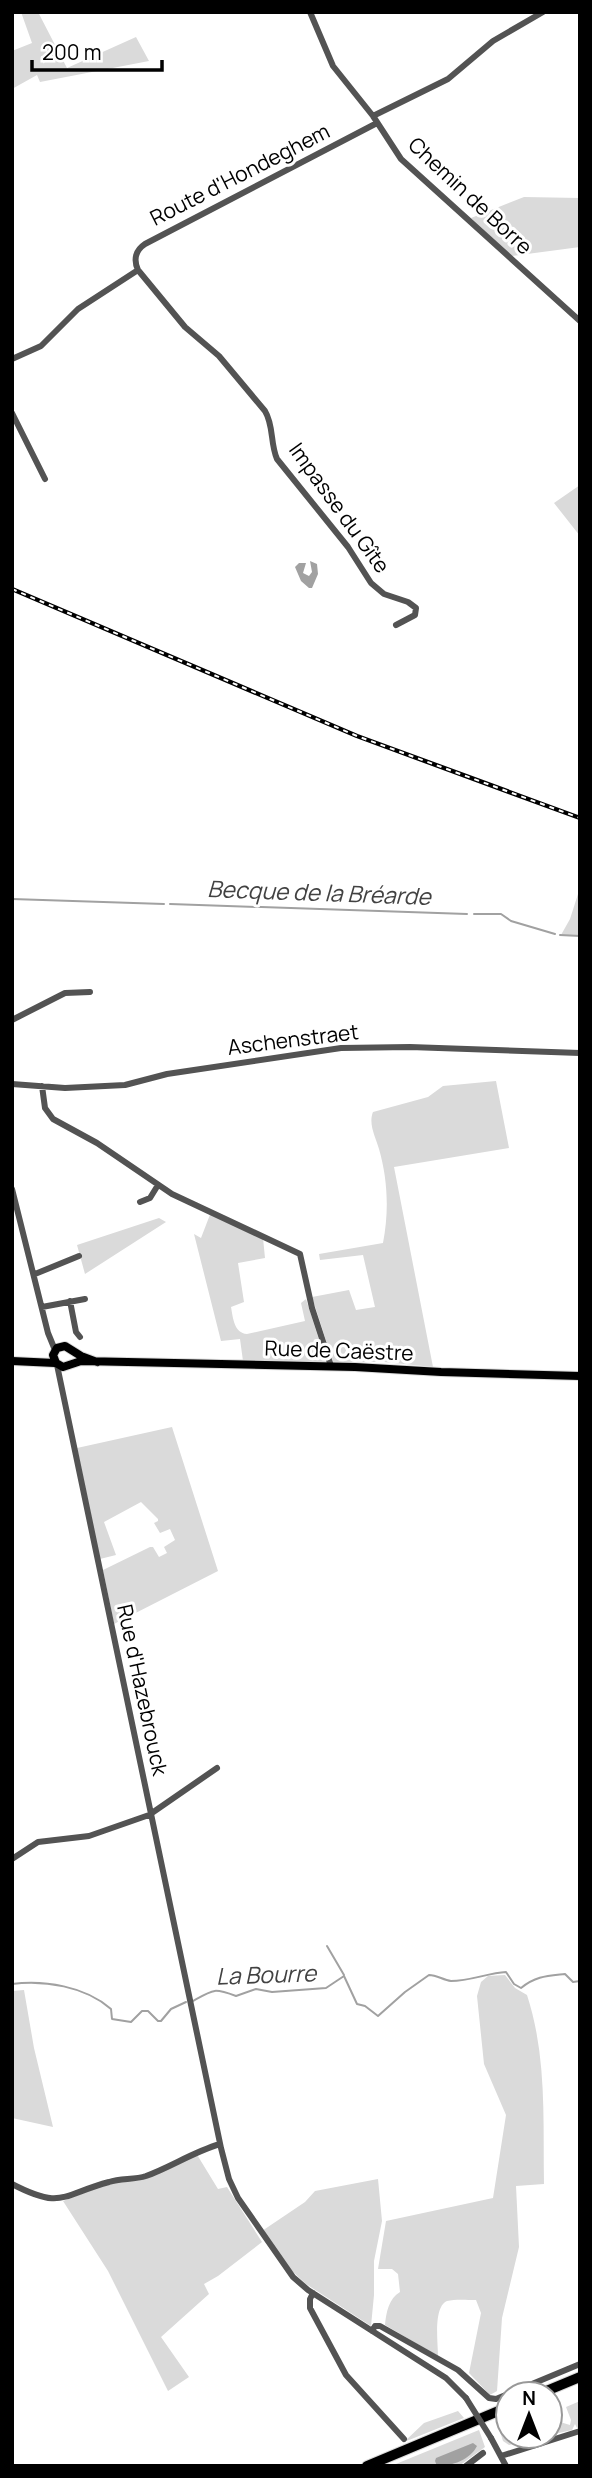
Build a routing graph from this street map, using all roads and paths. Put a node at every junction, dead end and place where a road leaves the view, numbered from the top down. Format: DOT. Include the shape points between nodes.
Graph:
graph roads {
  1 [pos="310,12"];
  2 [pos="543,12"];
  3 [pos="373,116"];
  4 [pos="377,123"];
  5 [pos="138,270"];
  6 [pos="580,321"];
  7 [pos="12,359"];
  8 [pos="12,413"];
  9 [pos="44,479"];
  10 [pos="396,625"];
  11 [pos="90,992"];
  12 [pos="12,1020"];
  13 [pos="580,1053"];
  14 [pos="12,1084"];
  15 [pos="42,1086"];
  16 [pos="158,1185"];
  17 [pos="12,1189"];
  18 [pos="140,1202"];
  19 [pos="79,1255"];
  20 [pos="35,1274"];
  21 [pos="85,1298"];
  22 [pos="70,1301"];
  23 [pos="43,1307"];
  24 [pos="47,1327"];
  25 [pos="80,1337"];
  26 [pos="69,1348"];
  27 [pos="59,1360"];
  28 [pos="12,1361"];
  29 [pos="97,1362"];
  30 [pos="331,1366"];
  31 [pos="580,1376"];
  32 [pos="217,1768"];
  33 [pos="150,1814"];
  34 [pos="12,1859"];
  35 [pos="220,2144"];
  36 [pos="12,2184"];
  37 [pos="313,2293"];
  38 [pos="372,2331"];
  39 [pos="580,2364"];
  40 [pos="542,2380"];
  41 [pos="494,2399"];
  42 [pos="494,2413"];
  43 [pos="580,2431"];
  44 [pos="404,2440"];
  45 [pos="483,2453"];
  46 [pos="501,2456"];
  47 [pos="367,2466"];
  48 [pos="466,2466"];
  49 [pos="506,2466"];
  1 -- 3 [label="street, Chemin de Borre" via="333,66"];
  2 -- 3 [label="street" via="493,41 451,77"];
  3 -- 4 [label="street, Chemin de Borre"];
  4 -- 5 [label="street, Route d'Hondeghem" via="143,245 136,254"];
  4 -- 6 [label="street, Chemin de Borre" via="404,162"];
  5 -- 7 [label="street" via="78,309 39,348"];
  5 -- 10 [label="street, Impasse du Gîte" via="265,411 277,459 348,547 370,583 414,606 415,615"];
  8 -- 9 [label="street"];
  11 -- 12 [label="street" via="65,993"];
  13 -- 15 [label="street, Aschenstraet" via="341,1048 125,1084"];
  14 -- 15 [label="street, Aschenstraet"];
  15 -- 16 [label="street" via="50,1117"];
  16 -- 18 [label="street" via="149,1199"];
  16 -- 30 [label="street" via="300,1254"];
  17 -- 20 [label="street"];
  19 -- 20 [label="street"];
  20 -- 23 [label="street"];
  21 -- 22 [label="street"];
  22 -- 23 [label="street"];
  22 -- 25 [label="street"];
  23 -- 24 [label="street"];
  24 -- 26 [label="street"];
  24 -- 27 [label="street"];
  26 -- 27 [label="main road" via="60,1346"];
  26 -- 27 [label="main road" via="74,1357"];
  26 -- 29 [label="main road, Rue de Caëstre"];
  27 -- 28 [label="main road"];
  27 -- 29 [label="main road, Rue de Caëstre"];
  27 -- 33 [label="street, Rue d'Hazebrouck"];
  29 -- 30 [label="main road, Rue de Caëstre"];
  30 -- 31 [label="main road, Rue de Caëstre"];
  32 -- 33 [label="street"];
  33 -- 34 [label="street" via="86,1837 38,1842"];
  33 -- 35 [label="street, Rue d'Hazebrouck"];
  35 -- 36 [label="street" via="147,2176 112,2181 65,2197 41,2197"];
  35 -- 37 [label="street" via="229,2179 243,2206 284,2267"];
  37 -- 38 [label="street"];
  37 -- 44 [label="street" via="310,2308 344,2372"];
  38 -- 41 [label="street" via="380,2326 439,2358"];
  38 -- 46 [label="street, bridge" via="446,2378 466,2398"];
  39 -- 40 [label="street"];
  42 -- 47 [label="highway"];
  43 -- 46 [label="street"];
  45 -- 48 [label="street"];
  46 -- 49 [label="street"];
}
